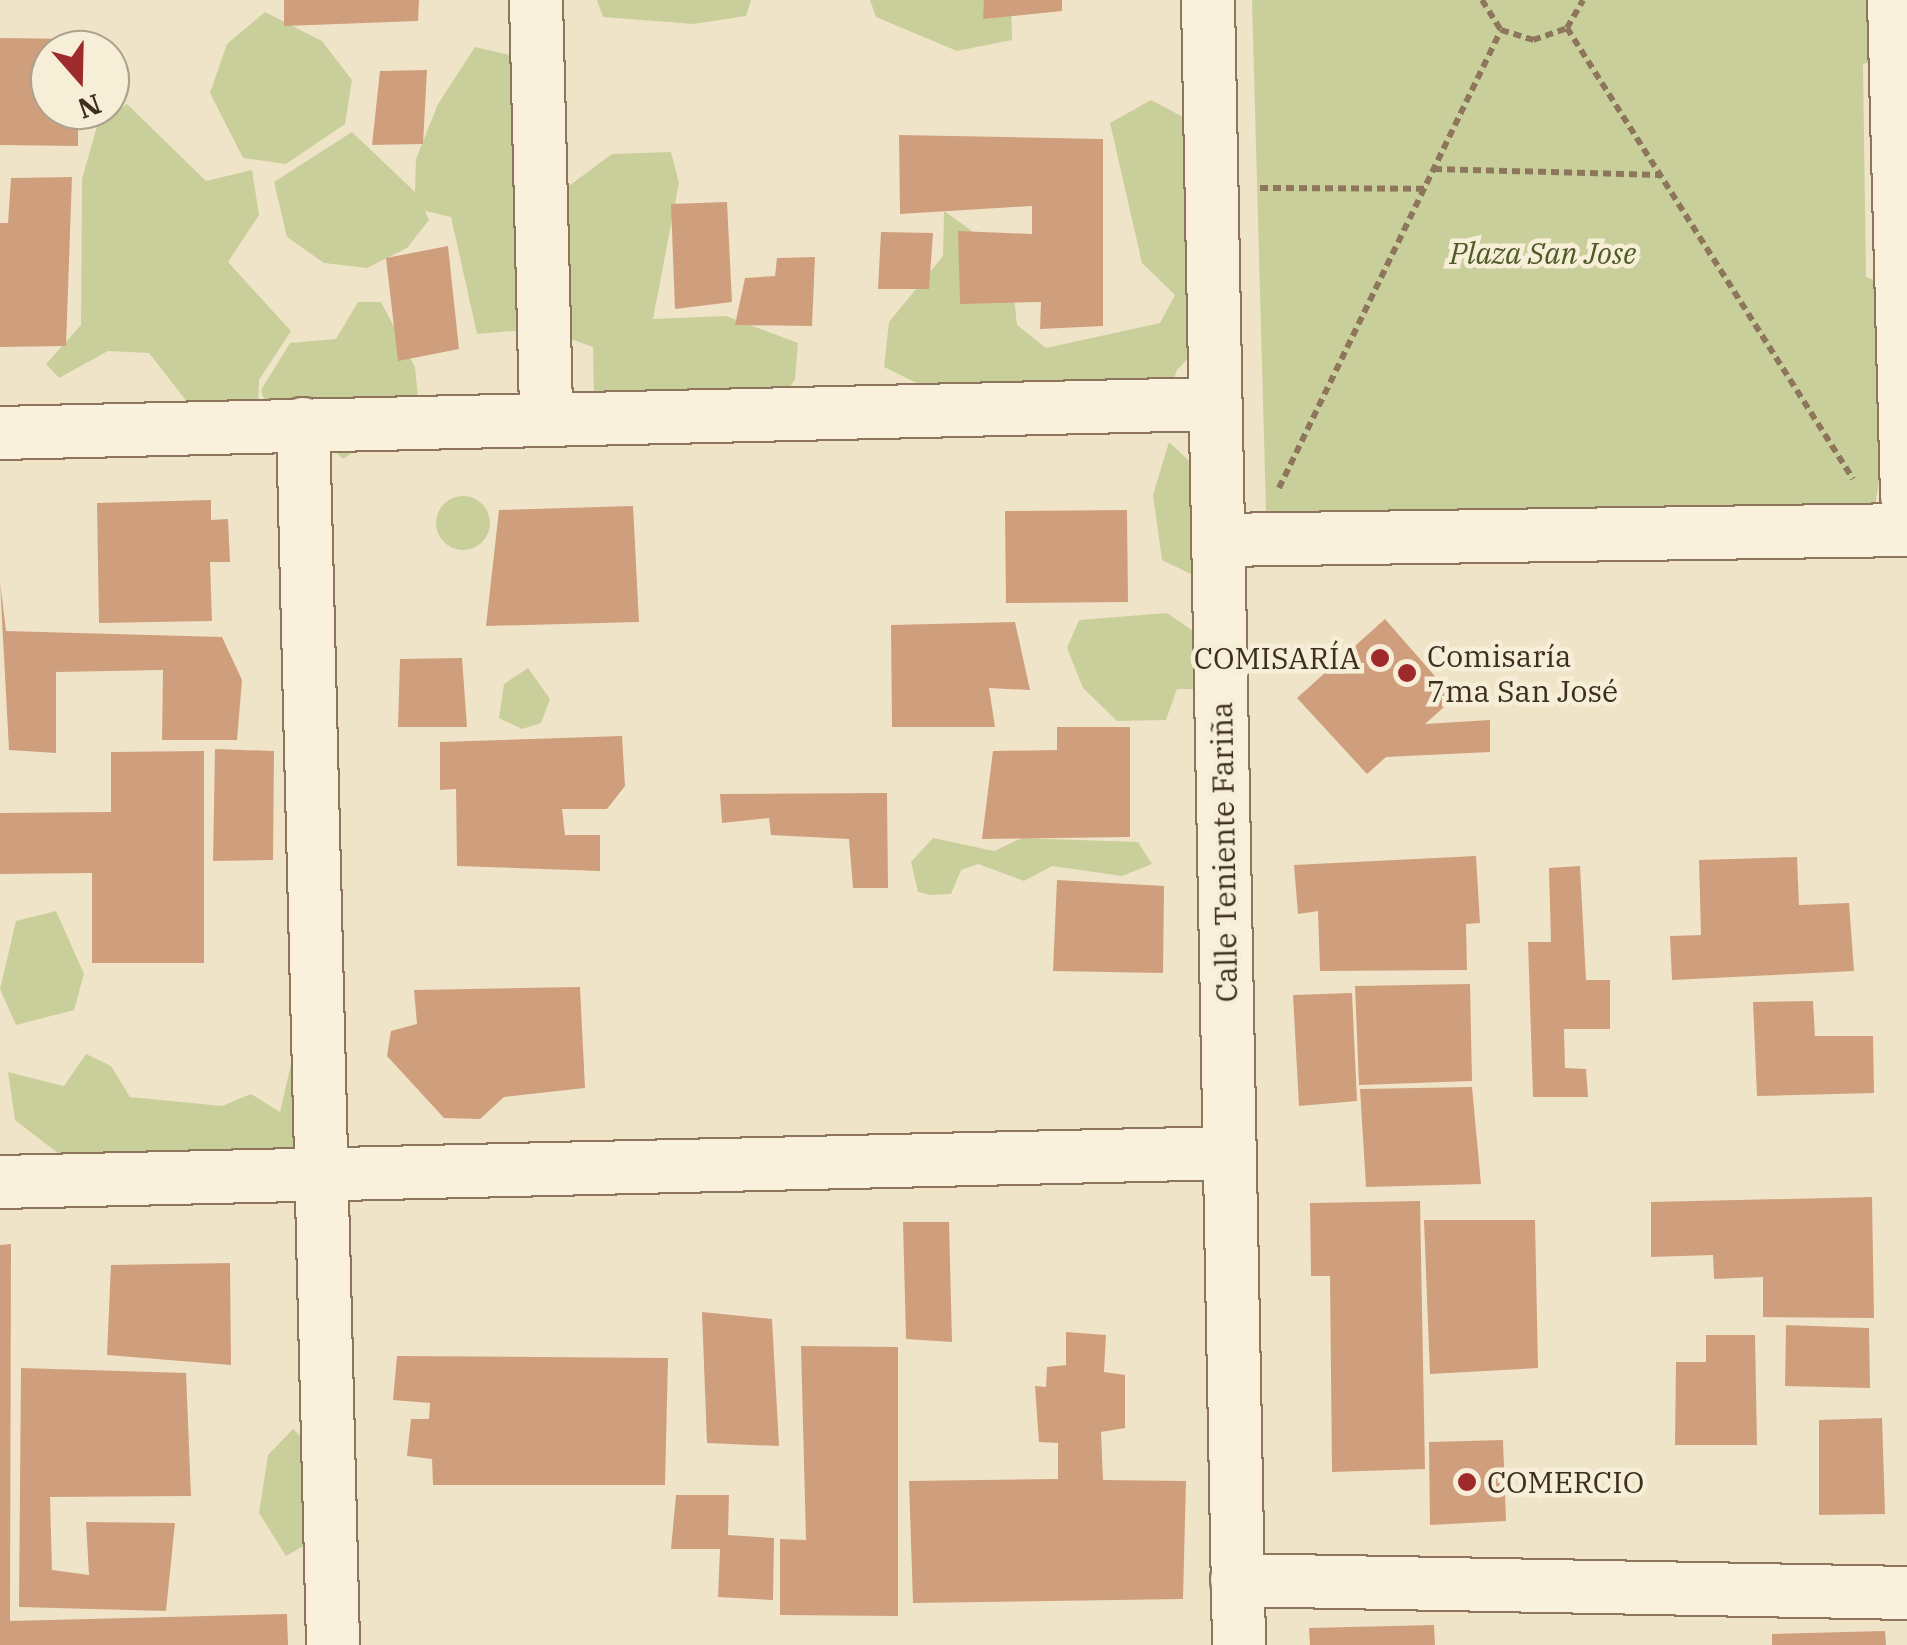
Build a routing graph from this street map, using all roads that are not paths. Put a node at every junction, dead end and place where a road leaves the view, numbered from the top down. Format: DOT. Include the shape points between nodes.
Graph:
graph roads {
  1 [pos="536,0"];
  2 [pos="1208,0"];
  3 [pos="1894,0"];
  4 [pos="1215,404"];
  5 [pos="546,419"];
  6 [pos="304,424"];
  7 [pos="0,433"];
  8 [pos="1883,492"];
  9 [pos="1907,530"];
  10 [pos="1236,539"];
  11 [pos="1230,1153"];
  12 [pos="322,1175"];
  13 [pos="0,1182"];
  14 [pos="1238,1580"];
  15 [pos="1907,1594"];
  16 [pos="333,1645"];
  17 [pos="1238,1645"];
  1 -- 5 [label="street"];
  2 -- 4 [label="street, Calle Teniente Fariña"];
  3 -- 8 [label="street"];
  4 -- 5 [label="street"];
  4 -- 10 [label="street, Calle Teniente Fariña"];
  5 -- 6 [label="street"];
  6 -- 7 [label="street"];
  6 -- 12 [label="street"];
  9 -- 10 [label="street"];
  10 -- 11 [label="street, Calle Teniente Fariña"];
  11 -- 12 [label="street"];
  11 -- 14 [label="street, Calle Teniente Fariña"];
  12 -- 13 [label="street"];
  12 -- 16 [label="street"];
  14 -- 15 [label="street"];
  14 -- 17 [label="street, Calle Teniente Fariña"];
}
